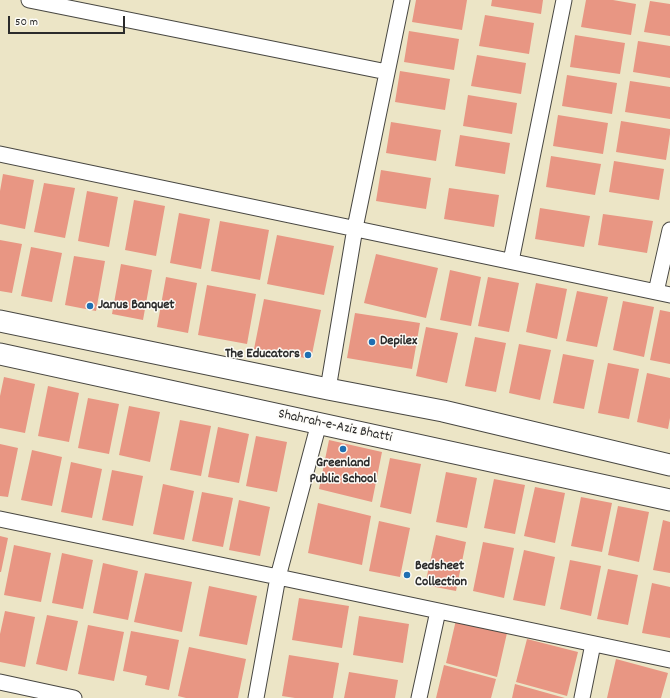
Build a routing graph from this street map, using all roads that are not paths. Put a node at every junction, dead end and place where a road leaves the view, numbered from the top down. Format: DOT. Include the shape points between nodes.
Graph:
graph roads {
  1 [pos="29,0"];
  2 [pos="402,0"];
  3 [pos="564,0"];
  4 [pos="387,72"];
  5 [pos="0,154"];
  6 [pos="355,228"];
  7 [pos="670,230"];
  8 [pos="511,261"];
  9 [pos="663,294"];
  10 [pos="0,322"];
  11 [pos="0,354"];
  12 [pos="328,389"];
  13 [pos="319,423"];
  14 [pos="670,465"];
  15 [pos="670,500"];
  16 [pos="0,519"];
  17 [pos="278,577"];
  18 [pos="438,611"];
  19 [pos="593,644"];
  20 [pos="670,660"];
  21 [pos="0,682"];
  22 [pos="74,698"];
  23 [pos="256,698"];
  24 [pos="419,698"];
  25 [pos="582,698"];
  1 -- 4 [label="street"];
  2 -- 4 [label="street"];
  3 -- 8 [label="street"];
  4 -- 6 [label="street"];
  5 -- 6 [label="street"];
  6 -- 8 [label="street"];
  6 -- 12 [label="street"];
  7 -- 9 [label="street"];
  8 -- 9 [label="street"];
  10 -- 12 [label="main road"];
  11 -- 13 [label="main road, Shahrah-e-Aziz Bhatti"];
  12 -- 14 [label="main road" via="443,412"];
  13 -- 15 [label="main road, Shahrah-e-Aziz Bhatti"];
  13 -- 17 [label="street"];
  16 -- 17 [label="street"];
  17 -- 18 [label="street"];
  17 -- 23 [label="street"];
  18 -- 19 [label="street"];
  18 -- 24 [label="street"];
  19 -- 20 [label="street"];
  19 -- 25 [label="street"];
  21 -- 22 [label="street"];
}
